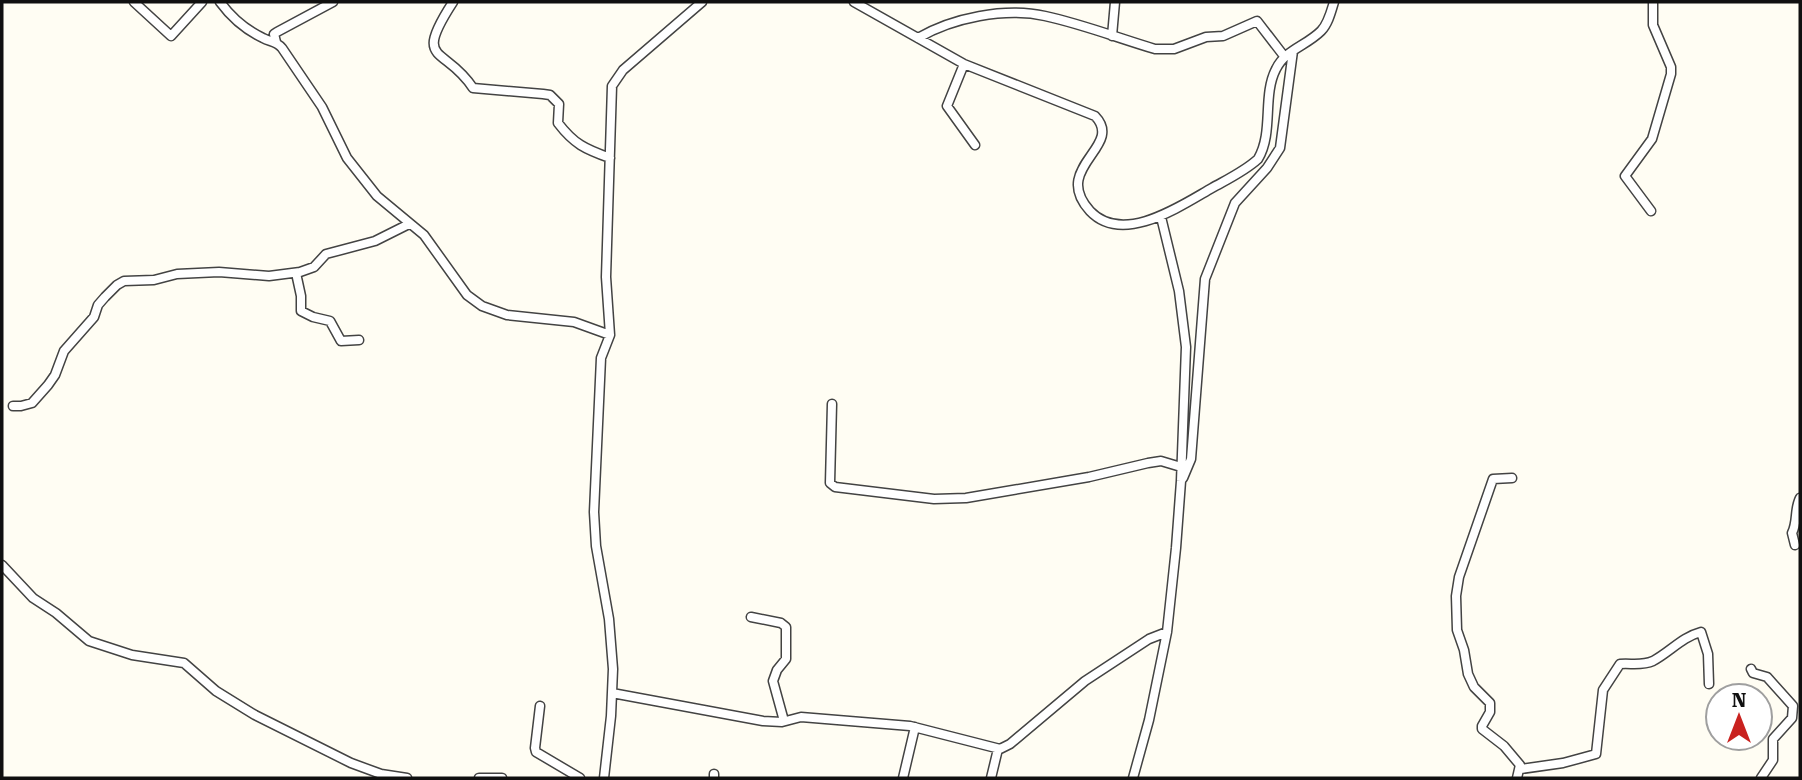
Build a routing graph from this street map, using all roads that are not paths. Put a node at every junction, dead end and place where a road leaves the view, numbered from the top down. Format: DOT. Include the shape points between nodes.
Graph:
graph roads {
  1 [pos="134,2"];
  2 [pos="202,2"];
  3 [pos="220,2"];
  4 [pos="453,2"];
  5 [pos="702,2"];
  6 [pos="855,2"];
  7 [pos="1115,2"];
  8 [pos="1334,2"];
  9 [pos="1653,2"];
  10 [pos="327,3"];
  11 [pos="1112,36"];
  12 [pos="918,38"];
  13 [pos="276,42"];
  14 [pos="1293,51"];
  15 [pos="1284,56"];
  16 [pos="964,64"];
  17 [pos="975,145"];
  18 [pos="610,158"];
  19 [pos="1651,211"];
  20 [pos="1161,217"];
  21 [pos="409,224"];
  22 [pos="296,273"];
  23 [pos="610,335"];
  24 [pos="359,340"];
  25 [pos="832,404"];
  26 [pos="13,406"];
  27 [pos="1181,467"];
  28 [pos="1512,478"];
  29 [pos="1181,481"];
  30 [pos="1800,498"];
  31 [pos="1795,545"];
  32 [pos="2,565"];
  33 [pos="751,617"];
  34 [pos="1167,632"];
  35 [pos="1751,669"];
  36 [pos="1709,682"];
  37 [pos="612,693"];
  38 [pos="540,705"];
  39 [pos="784,722"];
  40 [pos="915,727"];
  41 [pos="998,749"];
  42 [pos="365,768"];
  43 [pos="1521,769"];
  44 [pos="364,778"];
  45 [pos="407,778"];
  46 [pos="479,778"];
  47 [pos="502,778"];
  48 [pos="580,778"];
  49 [pos="604,778"];
  50 [pos="903,778"];
  51 [pos="991,778"];
  52 [pos="1133,778"];
  53 [pos="1517,778"];
  54 [pos="1761,778"];
  1 -- 2 [label="street" via="171,36"];
  3 -- 13 [label="street" via="242,25"];
  4 -- 18 [label="street" via="434,38 438,55 473,88 550,95 559,104 558,123 574,142"];
  5 -- 18 [label="street" via="614,82"];
  6 -- 12 [label="street"];
  7 -- 11 [label="street"];
  8 -- 14 [label="street" via="1324,28"];
  9 -- 19 [label="street" via="1653,25 1671,74 1652,139 1625,176"];
  10 -- 13 [label="street" via="274,34"];
  11 -- 12 [label="street" via="1045,16 1014,14 961,19"];
  11 -- 15 [label="street" via="1155,49 1174,49 1257,21"];
  12 -- 16 [label="street"];
  13 -- 21 [label="street" via="322,107 347,158 377,197"];
  14 -- 15 [label="street"];
  14 -- 29 [label="street" via="1280,148 1235,203 1205,279 1191,459"];
  15 -- 20 [label="street" via="1273,75 1258,159"];
  16 -- 17 [label="street" via="947,106"];
  16 -- 20 [label="street" via="1095,116 1102,131 1097,149 1079,173 1082,199 1097,216 1113,223"];
  18 -- 23 [label="street" via="606,277"];
  20 -- 27 [label="street" via="1179,291 1186,347"];
  21 -- 22 [label="street" via="375,241 326,254 314,267"];
  21 -- 23 [label="street" via="429,241 467,295 482,306 507,315 574,322"];
  22 -- 24 [label="street" via="301,310 330,321 341,341"];
  22 -- 26 [label="street" via="219,272 124,281 105,297 64,351 48,385 32,402"];
  23 -- 37 [label="street" via="601,358 594,512 613,656"];
  25 -- 27 [label="street" via="830,484 835,487 957,499 1161,461"];
  27 -- 29 [label="street"];
  28 -- 43 [label="street" via="1495,478 1485,498 1459,577 1456,616 1468,674 1490,703 1482,729 1504,746"];
  29 -- 34 [label="street"];
  30 -- 31 [label="street" via="1792,533"];
  32 -- 42 [label="street" via="33,598 89,641 132,655 184,663 237,705"];
  33 -- 39 [label="street" via="786,627 786,659 773,681"];
  34 -- 41 [label="street" via="1086,681"];
  34 -- 52 [label="street"];
  35 -- 54 [label="street" via="1767,677 1789,699 1794,711 1773,739 1773,760"];
  36 -- 43 [label="street" via="1701,632 1653,660 1619,664 1603,690 1596,754"];
  37 -- 39 [label="street" via="730,717"];
  37 -- 49 [label="street"];
  38 -- 48 [label="street" via="536,752"];
  39 -- 40 [label="street" via="801,718"];
  40 -- 41 [label="street"];
  40 -- 50 [label="street"];
  41 -- 51 [label="street"];
  42 -- 44 [label="street"];
  42 -- 45 [label="street"];
  43 -- 53 [label="street"];
  46 -- 47 [label="street"];
}
